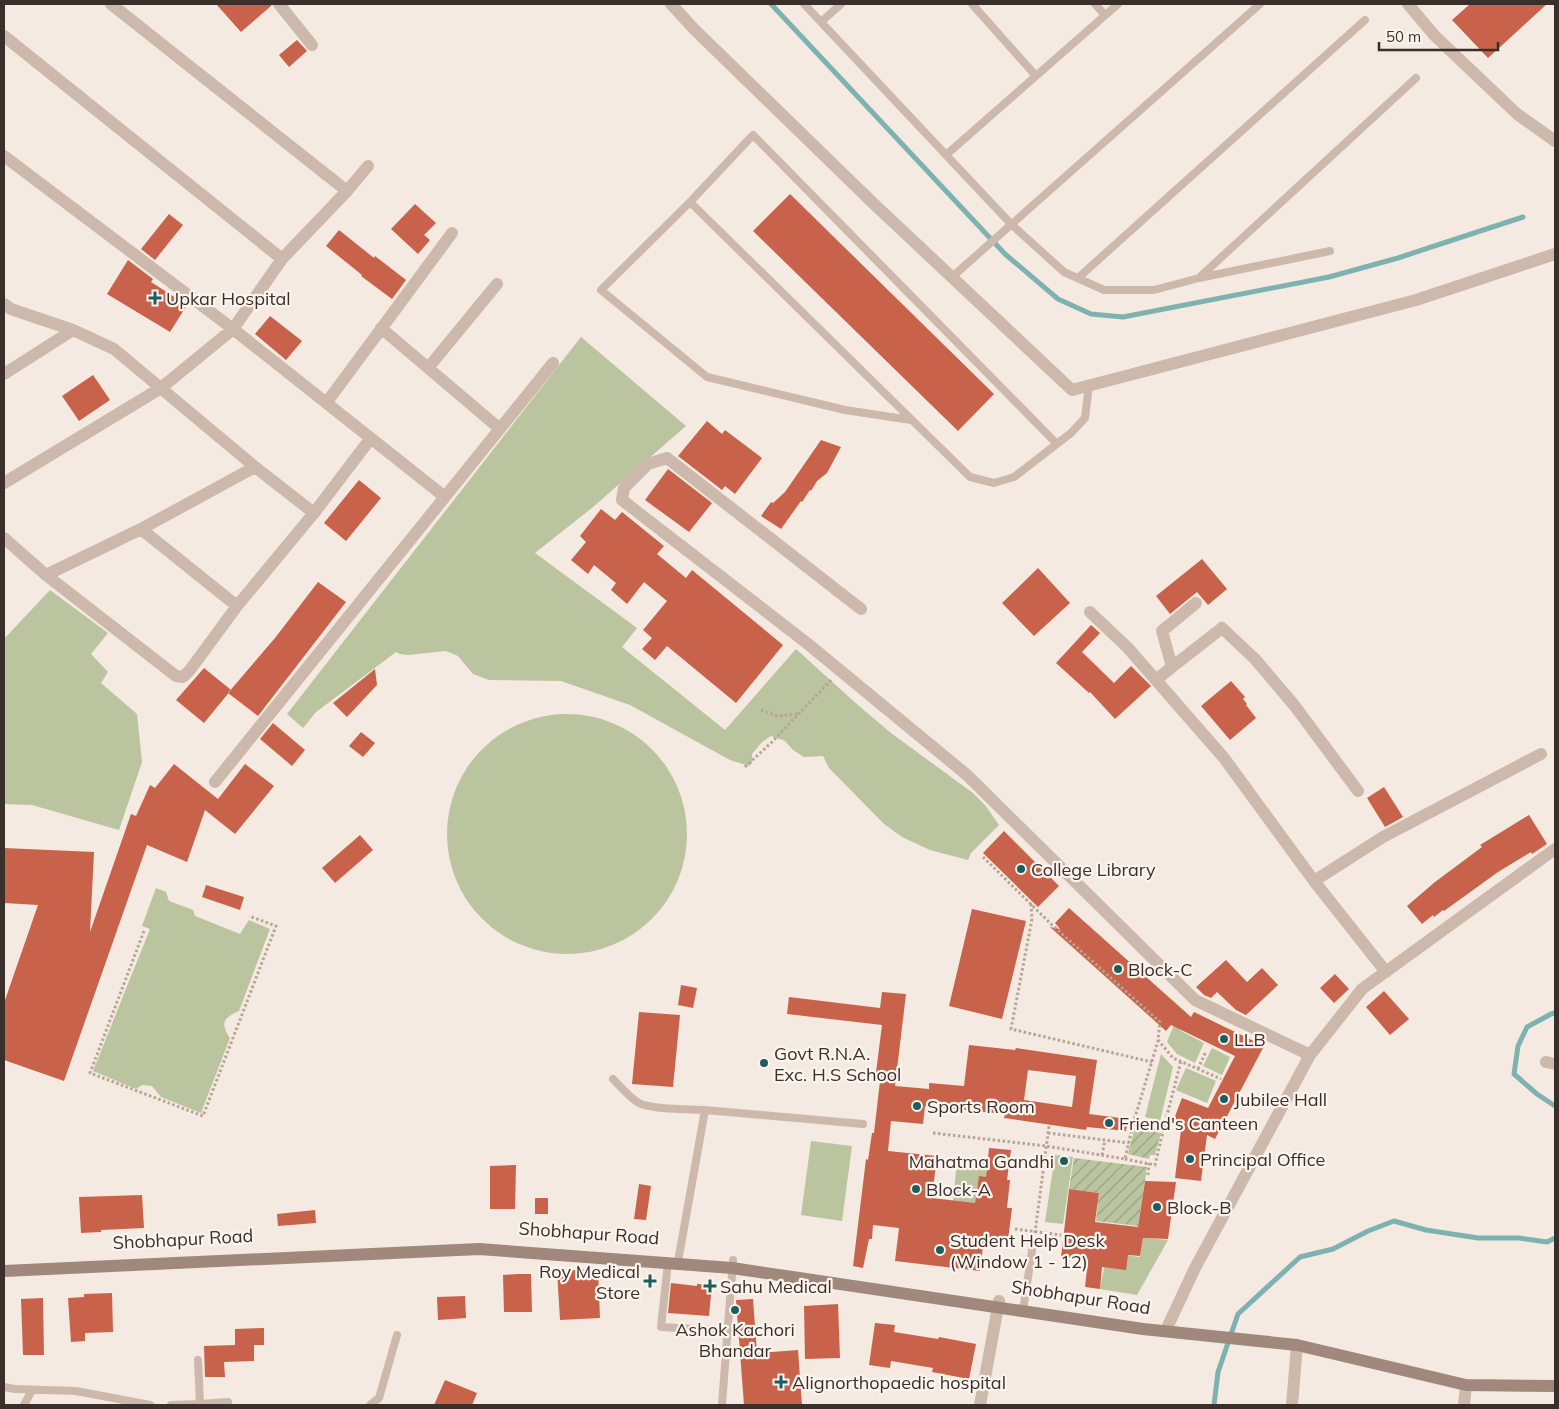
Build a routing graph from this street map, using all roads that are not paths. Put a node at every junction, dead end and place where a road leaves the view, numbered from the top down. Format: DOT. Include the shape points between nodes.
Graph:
graph roads {
  1 [pos="111,4"];
  2 [pos="279,4"];
  3 [pos="672,4"];
  4 [pos="804,4"];
  5 [pos="842,4"];
  6 [pos="972,4"];
  7 [pos="1095,4"];
  8 [pos="1118,4"];
  9 [pos="1260,4"];
  10 [pos="1408,4"];
  11 [pos="1105,15"];
  12 [pos="1365,20"];
  13 [pos="821,22"];
  14 [pos="4,36"];
  15 [pos="312,45"];
  16 [pos="1036,76"];
  17 [pos="1416,78"];
  18 [pos="1555,141"];
  19 [pos="946,155"];
  20 [pos="4,156"];
  21 [pos="368,166"];
  22 [pos="347,191"];
  23 [pos="690,202"];
  24 [pos="1011,224"];
  25 [pos="452,233"];
  26 [pos="1330,251"];
  27 [pos="1555,254"];
  28 [pos="282,259"];
  29 [pos="952,277"];
  30 [pos="1078,278"];
  31 [pos="1199,278"];
  32 [pos="497,284"];
  33 [pos="4,304"];
  34 [pos="381,328"];
  35 [pos="233,329"];
  36 [pos="73,330"];
  37 [pos="553,363"];
  38 [pos="428,368"];
  39 [pos="4,374"];
  40 [pos="1089,386"];
  41 [pos="161,388"];
  42 [pos="326,402"];
  43 [pos="911,420"];
  44 [pos="500,429"];
  45 [pos="371,438"];
  46 [pos="1057,444"];
  47 [pos="255,467"];
  48 [pos="4,483"];
  49 [pos="445,497"];
  50 [pos="314,513"];
  51 [pos="141,529"];
  52 [pos="4,538"];
  53 [pos="46,574"];
  54 [pos="1196,603"];
  55 [pos="237,606"];
  56 [pos="861,609"];
  57 [pos="1090,612"];
  58 [pos="1172,666"];
  59 [pos="1156,680"];
  60 [pos="1541,754"];
  61 [pos="215,782"];
  62 [pos="1358,791"];
  63 [pos="1555,849"];
  64 [pos="1314,881"];
  65 [pos="1386,972"];
  66 [pos="1310,1055"];
  67 [pos="613,1079"];
  68 [pos="705,1110"];
  69 [pos="863,1124"];
  70 [pos="1033,1244"];
  71 [pos="679,1256"];
  72 [pos="668,1263"];
  73 [pos="732,1264"];
  74 [pos="4,1265"];
  75 [pos="4,1271"];
  76 [pos="999,1304"];
  77 [pos="1024,1304"];
  78 [pos="1166,1330"];
  79 [pos="728,1331"];
  80 [pos="397,1335"];
  81 [pos="1297,1345"];
  82 [pos="198,1360"];
  83 [pos="1466,1385"];
  84 [pos="1555,1386"];
  85 [pos="4,1387"];
  86 [pos="32,1390"];
  87 [pos="228,1402"];
  88 [pos="200,1404"];
  89 [pos="24,1405"];
  90 [pos="150,1405"];
  91 [pos="171,1405"];
  92 [pos="370,1405"];
  93 [pos="722,1405"];
  94 [pos="980,1405"];
  95 [pos="1292,1405"];
  96 [pos="1464,1405"];
  1 -- 22 [label="street"];
  2 -- 15 [label="street"];
  3 -- 29 [label="street" via="867,198"];
  4 -- 13 [label="lane"];
  5 -- 13 [label="lane"];
  6 -- 16 [label="lane"];
  7 -- 11 [label="lane"];
  8 -- 11 [label="lane"];
  9 -- 24 [label="lane"];
  10 -- 18 [label="street" via="1434,35 1517,114"];
  11 -- 16 [label="lane"];
  12 -- 30 [label="lane"];
  13 -- 19 [label="lane"];
  14 -- 28 [label="street"];
  16 -- 19 [label="lane"];
  17 -- 31 [label="lane"];
  19 -- 24 [label="lane"];
  20 -- 35 [label="street"];
  21 -- 22 [label="street"];
  22 -- 28 [label="street"];
  23 -- 43 [label="lane"];
  23 -- 43 [label="lane" via="601,290 707,376 845,410"];
  23 -- 46 [label="lane" via="753,135"];
  24 -- 29 [label="lane"];
  24 -- 30 [label="lane" via="1064,272"];
  25 -- 34 [label="street"];
  26 -- 31 [label="lane"];
  27 -- 40 [label="street" via="1416,300"];
  28 -- 35 [label="street"];
  29 -- 40 [label="street" via="1072,390"];
  30 -- 31 [label="lane" via="1104,290 1154,290"];
  32 -- 38 [label="street"];
  33 -- 36 [label="street"];
  34 -- 38 [label="street"];
  34 -- 42 [label="street"];
  35 -- 41 [label="street"];
  35 -- 42 [label="street"];
  36 -- 39 [label="street"];
  36 -- 41 [label="street" via="114,350"];
  37 -- 44 [label="street"];
  38 -- 44 [label="street"];
  40 -- 46 [label="lane" via="1085,418"];
  41 -- 47 [label="street"];
  41 -- 48 [label="street"];
  42 -- 45 [label="street"];
  43 -- 46 [label="lane" via="970,477 994,483 1014,478"];
  44 -- 49 [label="street"];
  45 -- 49 [label="street"];
  45 -- 50 [label="street"];
  47 -- 50 [label="street"];
  47 -- 51 [label="street"];
  49 -- 61 [label="street"];
  50 -- 55 [label="street"];
  51 -- 53 [label="street"];
  51 -- 55 [label="street"];
  52 -- 53 [label="street"];
  53 -- 55 [label="street" via="169,670 183,677"];
  54 -- 58 [label="street" via="1162,631"];
  56 -- 66 [label="street" via="667,458 648,464 624,488 622,500 967,774 1195,1000"];
  57 -- 59 [label="street"];
  58 -- 59 [label="street"];
  58 -- 62 [label="street" via="1222,628 1255,659 1294,705"];
  59 -- 64 [label="street" via="1224,758"];
  60 -- 64 [label="street" via="1383,837"];
  63 -- 65 [label="street"];
  64 -- 65 [label="street"];
  65 -- 66 [label="street" via="1362,989"];
  66 -- 78 [label="street" via="1195,1268"];
  67 -- 68 [label="lane" via="640,1104"];
  68 -- 69 [label="lane"];
  68 -- 71 [label="lane"];
  70 -- 77 [label="lane"];
  71 -- 73 [label="main road, Shobhapur Road"];
  71 -- 74 [label="main road, Shobhapur Road" via="480,1243"];
  72 -- 73 [label="main road, Shobhapur Road"];
  72 -- 75 [label="main road, Shobhapur Road" via="478,1249"];
  72 -- 79 [label="lane" via="661,1327"];
  73 -- 76 [label="main road, Shobhapur Road"];
  73 -- 79 [label="lane"];
  76 -- 77 [label="main road, Shobhapur Road"];
  76 -- 78 [label="main road, Shobhapur Road" via="1143,1329"];
  76 -- 94 [label="street"];
  77 -- 78 [label="main road, Shobhapur Road" via="1144,1322"];
  78 -- 81 [label="main road, Shobhapur Road"];
  79 -- 93 [label="lane"];
  80 -- 92 [label="lane" via="379,1398"];
  81 -- 83 [label="main road, Shobhapur Road"];
  81 -- 95 [label="street"];
  82 -- 88 [label="lane"];
  83 -- 84 [label="main road, Shobhapur Road"];
  83 -- 96 [label="street"];
  85 -- 86 [label="lane"];
  86 -- 89 [label="lane"];
  86 -- 90 [label="lane" via="76,1391"];
  87 -- 88 [label="lane"];
  88 -- 91 [label="lane"];
}
